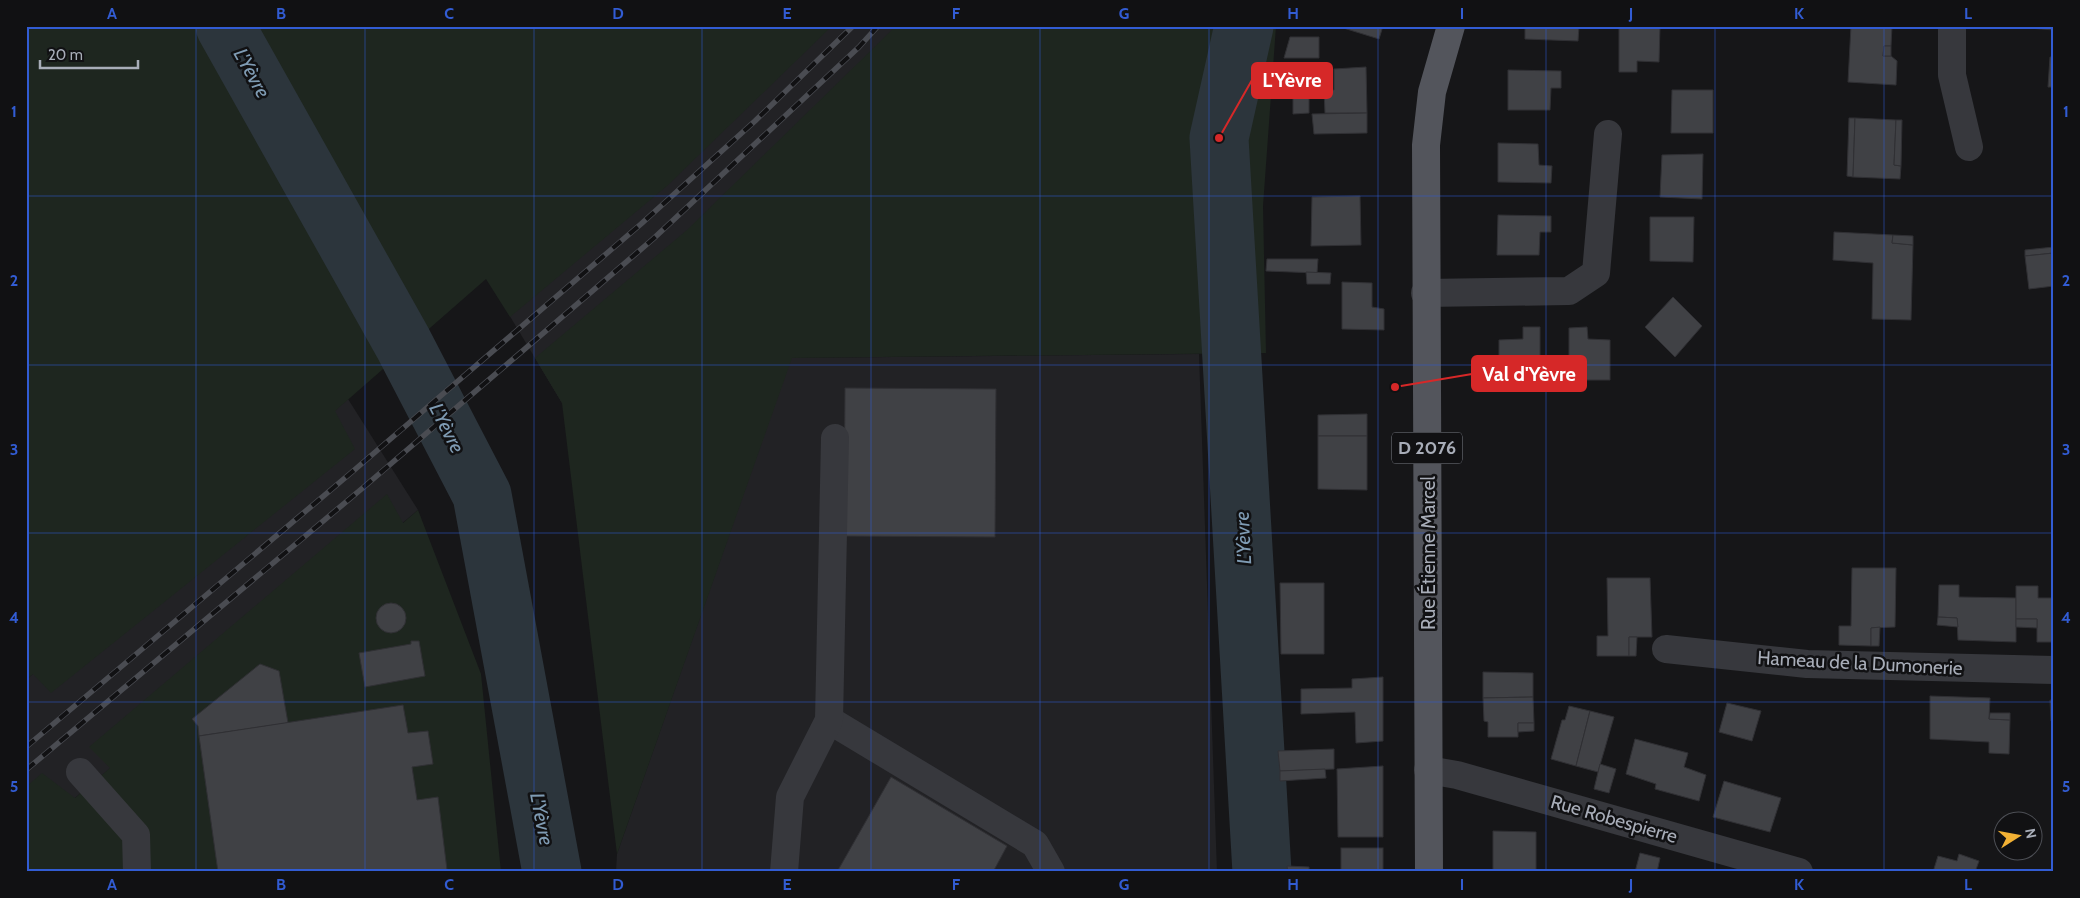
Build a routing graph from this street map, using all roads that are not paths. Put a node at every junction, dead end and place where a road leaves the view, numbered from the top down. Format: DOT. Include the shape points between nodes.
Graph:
graph roads {
  1 [pos="1451,26"];
  2 [pos="1952,26"];
  3 [pos="1608,134"];
  4 [pos="1969,147"];
  5 [pos="1425,293"];
  6 [pos="835,438"];
  7 [pos="1666,649"];
  8 [pos="2054,670"];
  9 [pos="829,720"];
  10 [pos="1428,770"];
  11 [pos="80,772"];
  12 [pos="137,872"];
  13 [pos="784,872"];
  14 [pos="1051,872"];
  15 [pos="1429,872"];
  16 [pos="1799,872"];
  1 -- 5 [label="main road, Rue Étienne Marcel / D 2076" via="1438,65 1428,118"];
  2 -- 4 [label="street" via="1952,75"];
  3 -- 5 [label="street" via="1596,273 1569,291"];
  5 -- 10 [label="main road, Rue Étienne Marcel / D 2076"];
  6 -- 9 [label="street"];
  7 -- 8 [label="street, Hameau de la Dumonerie" via="1807,664"];
  9 -- 13 [label="street" via="790,797"];
  9 -- 14 [label="street" via="1035,844"];
  10 -- 15 [label="main road, Rue Étienne Marcel / D 2076"];
  10 -- 16 [label="street, Rue Robespierre" via="1457,775"];
  11 -- 12 [label="street" via="136,835"];
}
